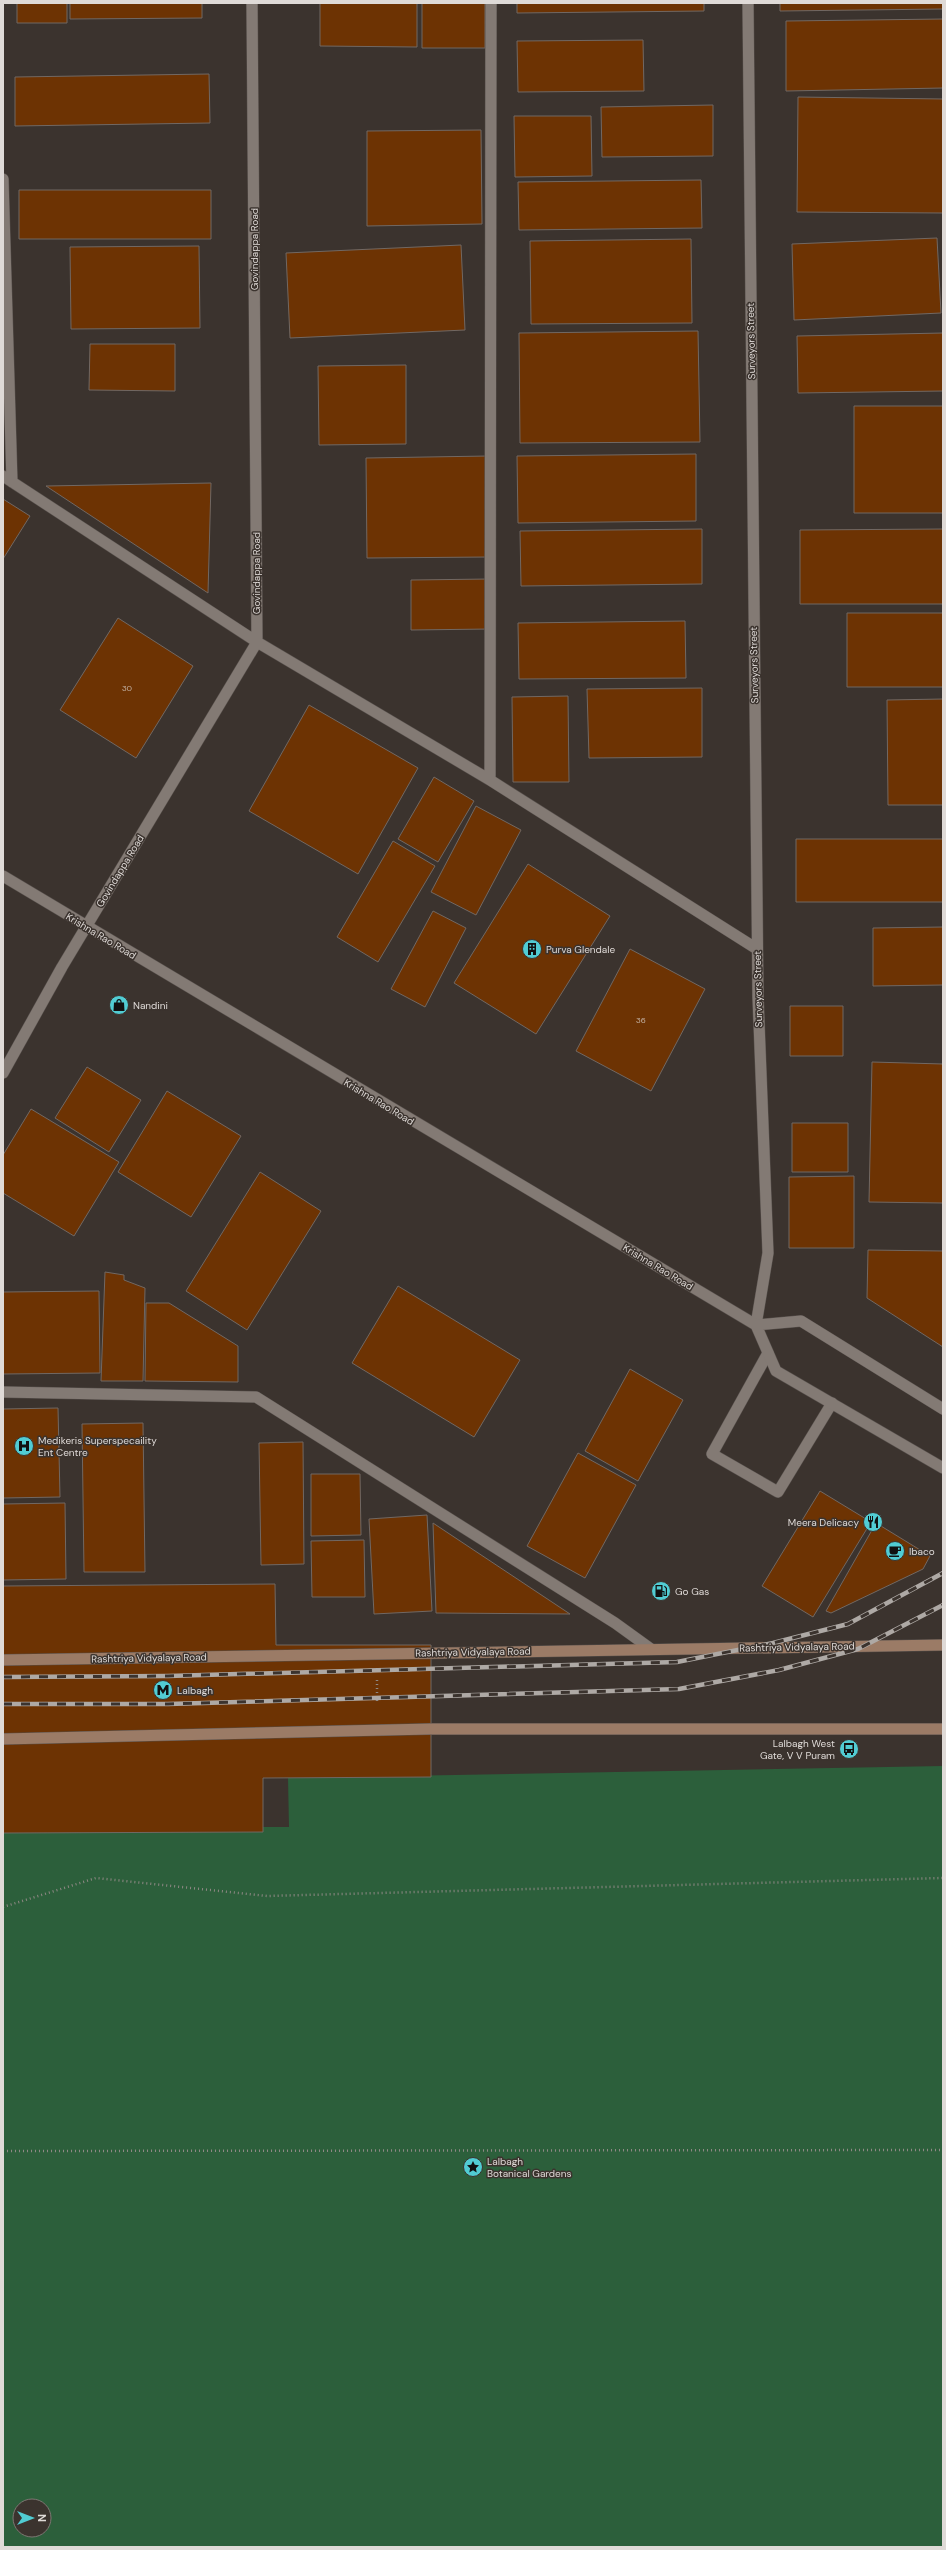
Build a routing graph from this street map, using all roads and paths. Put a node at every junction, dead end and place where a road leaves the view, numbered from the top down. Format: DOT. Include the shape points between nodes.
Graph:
graph roads {
  1 [pos="252,3"];
  2 [pos="491,3"];
  3 [pos="748,3"];
  4 [pos="3,179"];
  5 [pos="8,479"];
  6 [pos="257,642"];
  7 [pos="490,780"];
  8 [pos="3,876"];
  9 [pos="86,928"];
  10 [pos="757,949"];
  11 [pos="3,1073"];
  12 [pos="756,1325"];
  13 [pos="768,1353"];
  14 [pos="3,1392"];
  15 [pos="832,1403"];
  16 [pos="943,1409"];
  17 [pos="943,1468"];
  18 [pos="943,1645"];
  19 [pos="651,1649"];
  20 [pos="3,1660"];
  21 [pos="376,1672"];
  22 [pos="377,1707"];
  23 [pos="943,1729"];
  24 [pos="3,1739"];
  25 [pos="943,1878"];
  26 [pos="3,1907"];
  27 [pos="943,2150"];
  28 [pos="3,2152"];
  1 -- 6 [label="street, Govindappa Road"];
  2 -- 7 [label="street"];
  3 -- 10 [label="street, Surveyors Street"];
  4 -- 5 [label="street"];
  5 -- 6 [label="street"];
  6 -- 7 [label="street"];
  6 -- 9 [label="street, Govindappa Road"];
  7 -- 10 [label="street"];
  8 -- 9 [label="street, Krishna Rao Road"];
  9 -- 11 [label="street, Govindappa Road"];
  9 -- 12 [label="street, Krishna Rao Road"];
  10 -- 12 [label="street, Surveyors Street" via="768,1254"];
  12 -- 13 [label="street"];
  12 -- 16 [label="street" via="802,1321"];
  13 -- 15 [label="street" via="776,1371"];
  13 -- 15 [label="street" via="712,1454 778,1492"];
  14 -- 19 [label="street" via="256,1397 615,1623"];
  15 -- 17 [label="street"];
  18 -- 19 [label="main road, Rashtriya Vidyalaya Road"];
  19 -- 20 [label="main road, Rashtriya Vidyalaya Road"];
  21 -- 22 [label="path"];
  23 -- 24 [label="main road" via="430,1729"];
  25 -- 26 [label="path" via="267,1896 96,1878"];
  27 -- 28 [label="path"];
}
